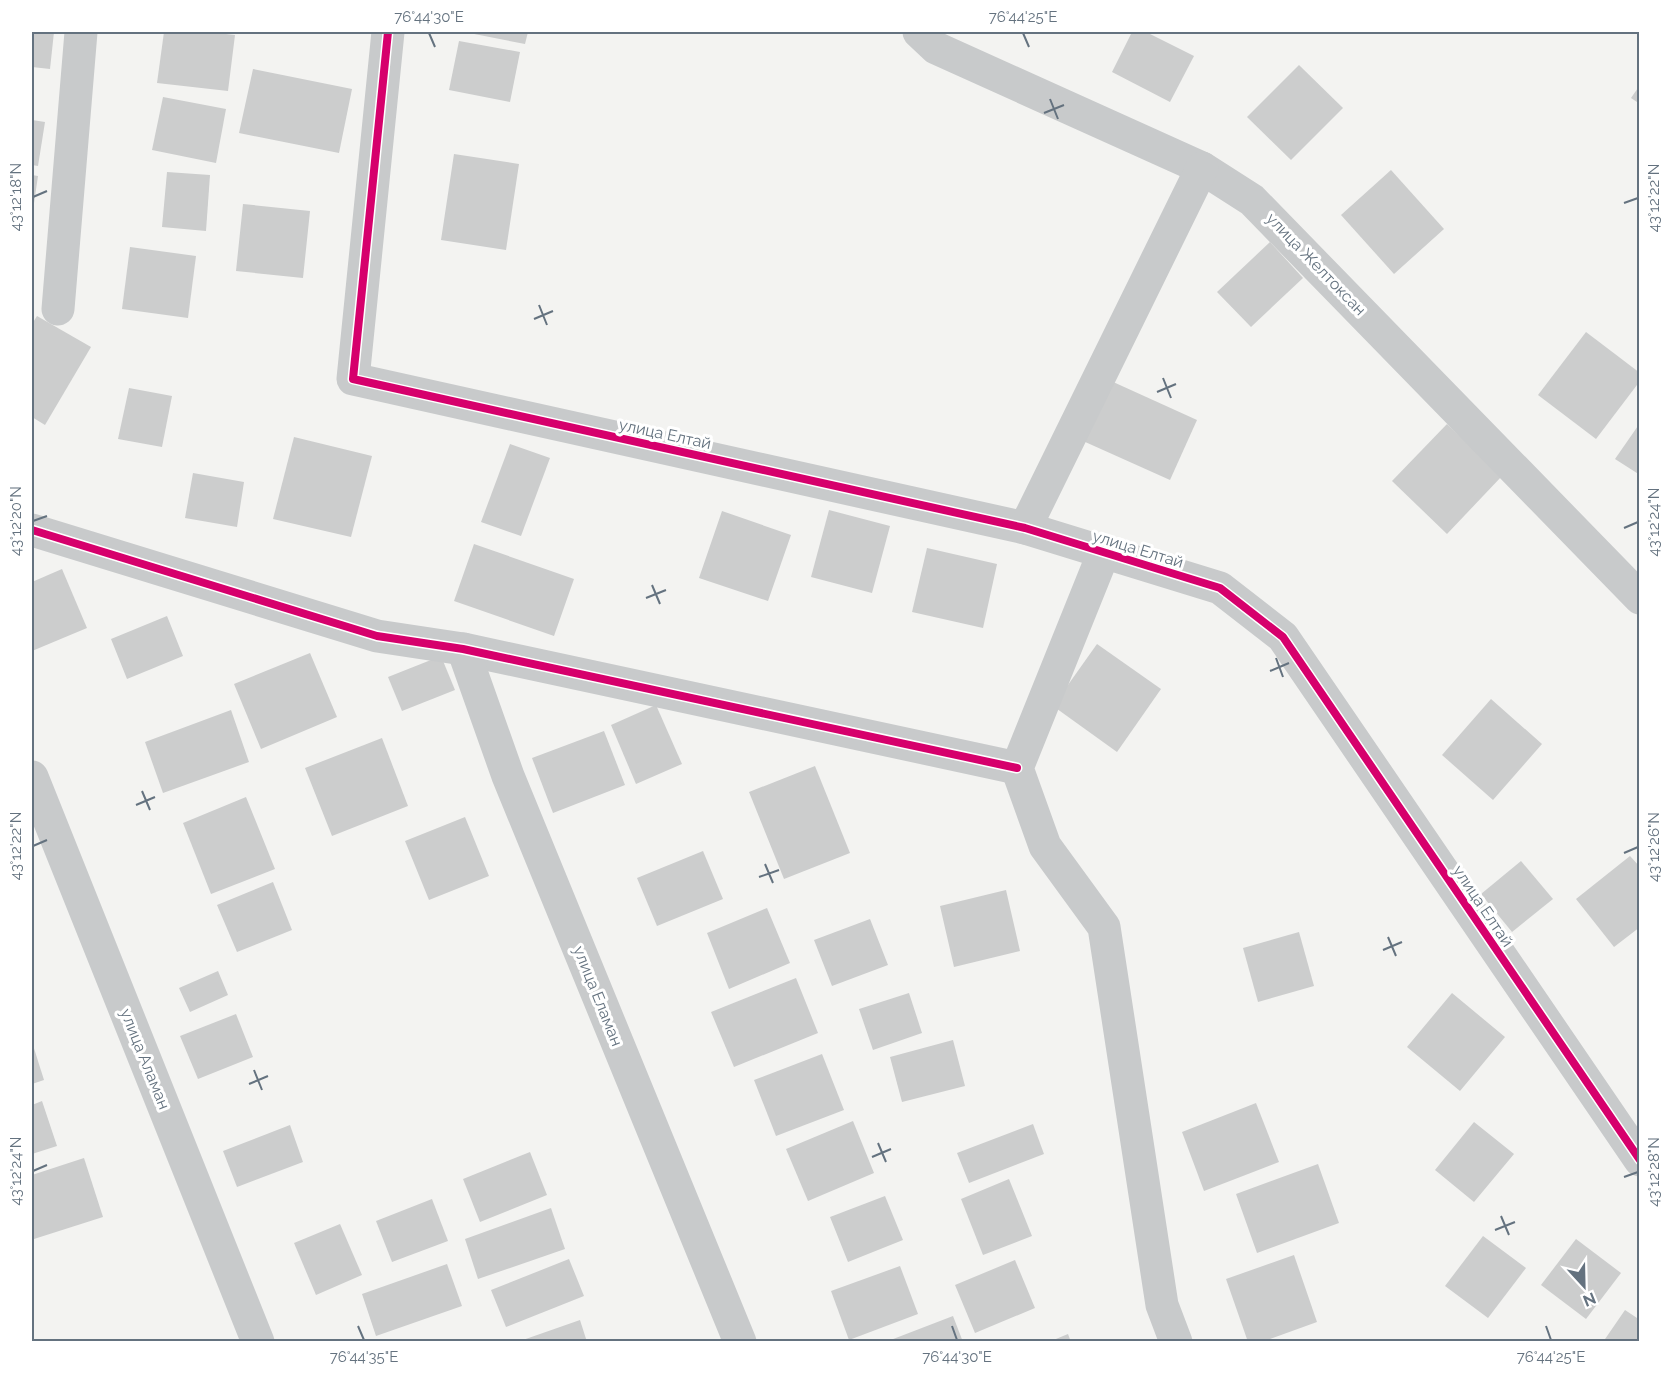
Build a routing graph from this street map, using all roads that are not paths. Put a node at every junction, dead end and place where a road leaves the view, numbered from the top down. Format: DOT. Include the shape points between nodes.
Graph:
graph roads {
  1 [pos="81,32"];
  2 [pos="388,32"];
  3 [pos="920,32"];
  4 [pos="1202,168"];
  5 [pos="58,309"];
  6 [pos="1025,528"];
  7 [pos="32,531"];
  8 [pos="1104,552"];
  9 [pos="1640,598"];
  10 [pos="463,649"];
  11 [pos="1017,768"];
  12 [pos="32,777"];
  13 [pos="40,821"];
  14 [pos="1640,1160"];
  15 [pos="258,1341"];
  16 [pos="740,1341"];
  17 [pos="1176,1341"];
  1 -- 5 [label="street"];
  2 -- 6 [label="street, улица Елтай" via="353,379"];
  3 -- 4 [label="street, улица Желтоксан" via="936,48"];
  4 -- 6 [label="street"];
  4 -- 9 [label="street, улица Желтоксан" via="1252,200"];
  6 -- 8 [label="street, улица Елтай"];
  7 -- 10 [label="street" via="377,636"];
  8 -- 11 [label="street, улица Елтай"];
  8 -- 14 [label="street, улица Елтай" via="1220,588 1283,637"];
  10 -- 11 [label="street"];
  10 -- 16 [label="street, улица Еламан" via="508,776"];
  11 -- 17 [label="street" via="1045,846 1104,927 1162,1305"];
  12 -- 13 [label="street, улица Аламан"];
  13 -- 15 [label="street, улица Аламан"];
}
